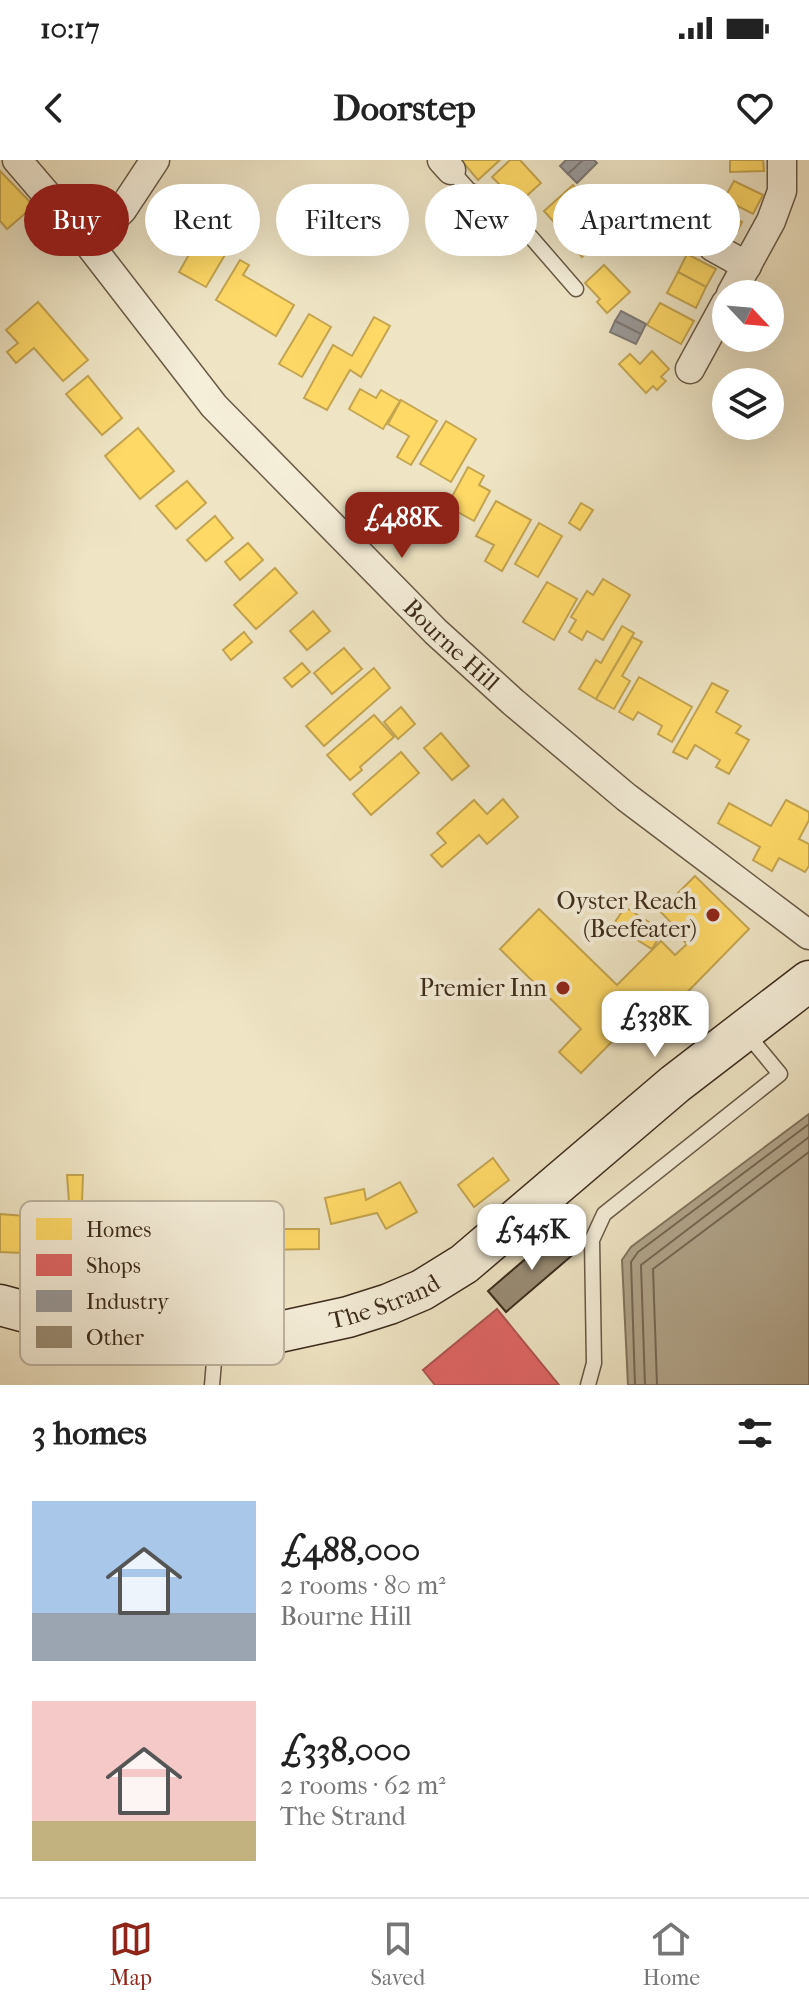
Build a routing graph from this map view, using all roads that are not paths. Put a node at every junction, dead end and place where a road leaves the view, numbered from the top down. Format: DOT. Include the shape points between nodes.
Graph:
graph roads {
  1 [pos="17,160"];
  2 [pos="155,160"];
  3 [pos="782,160"];
  4 [pos="446,165"];
  5 [pos="38,184"];
  6 [pos="129,199"];
  7 [pos="98,256"];
  8 [pos="729,256"];
  9 [pos="747,266"];
  10 [pos="739,280"];
  11 [pos="576,289"];
  12 [pos="712,329"];
  13 [pos="690,369"];
  14 [pos="807,929"];
  15 [pos="809,981"];
  16 [pos="744,1031"];
  17 [pos="0,1305"];
  18 [pos="20,1310"];
  19 [pos="284,1331"];
  20 [pos="214,1365"];
  21 [pos="212,1385"];
  22 [pos="588,1385"];
  1 -- 5 [label="street, Bourne Hill"];
  2 -- 6 [label="street"];
  3 -- 9 [label="street" via="782,191"];
  4 -- 11 [label="lane" via="469,190 504,206"];
  7 -- 14 [label="street, Bourne Hill" via="214,406 436,632 626,797"];
  8 -- 9 [label="street"];
  9 -- 10 [label="street"];
  12 -- 13 [label="street"];
  15 -- 16 [label="main road, The Strand"];
  16 -- 19 [label="main road, The Strand" via="464,1264 389,1304"];
  16 -- 22 [label="lane" via="780,1074 604,1214 592,1240 594,1363"];
  17 -- 18 [label="main road, The Strand"];
  20 -- 21 [label="lane"];
}
